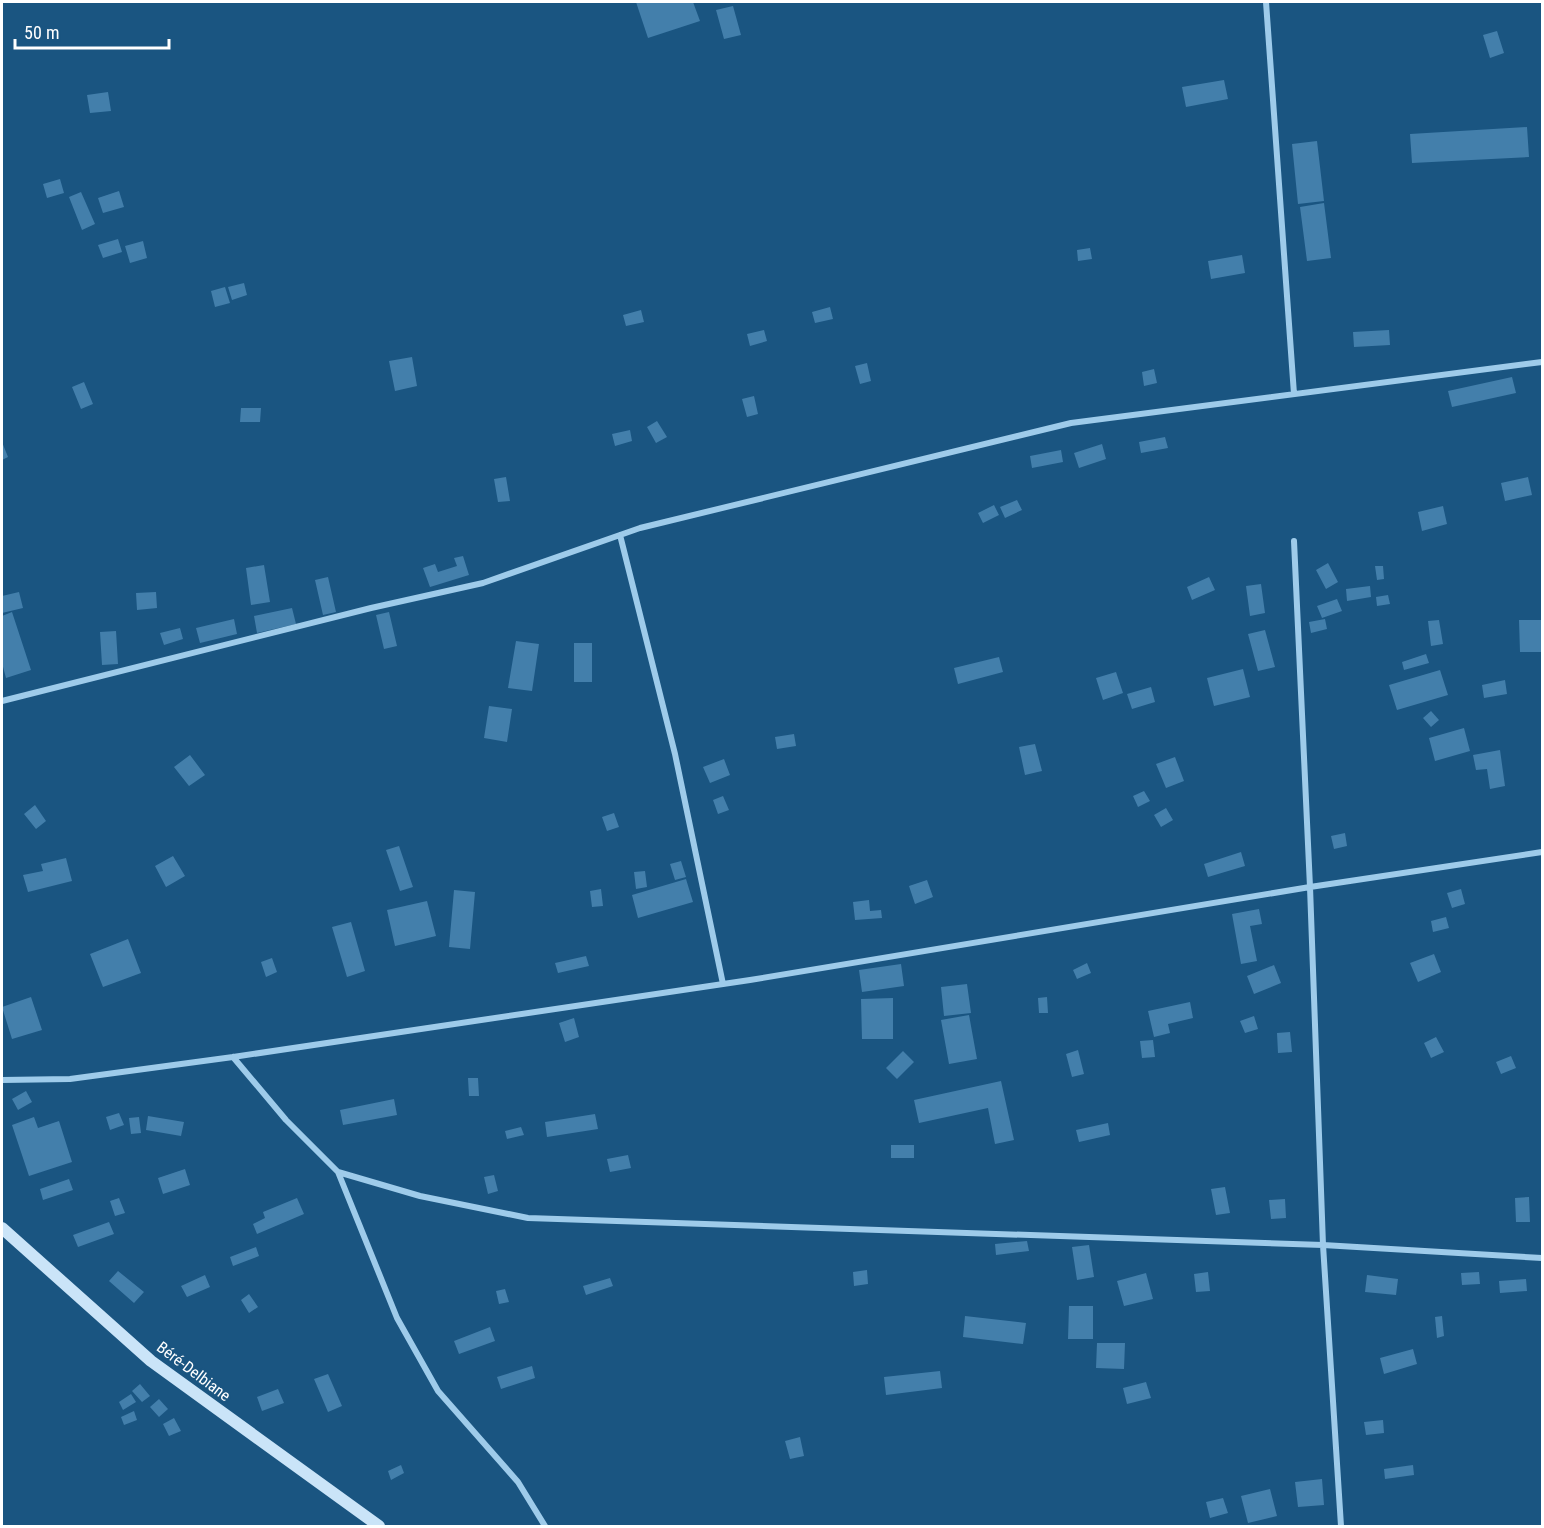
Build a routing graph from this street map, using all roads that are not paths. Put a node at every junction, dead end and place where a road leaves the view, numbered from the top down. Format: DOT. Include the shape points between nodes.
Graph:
graph roads {
  1 [pos="1266,2"];
  2 [pos="1542,362"];
  3 [pos="1294,394"];
  4 [pos="620,535"];
  5 [pos="1294,541"];
  6 [pos="2,701"];
  7 [pos="1542,852"];
  8 [pos="1310,887"];
  9 [pos="723,984"];
  10 [pos="233,1058"];
  11 [pos="2,1080"];
  12 [pos="338,1172"];
  13 [pos="2,1228"];
  14 [pos="1323,1245"];
  15 [pos="1542,1258"];
  16 [pos="379,1527"];
  17 [pos="545,1527"];
  18 [pos="1341,1527"];
  1 -- 3 [label="street"];
  2 -- 3 [label="street"];
  3 -- 4 [label="street" via="1071,423"];
  4 -- 6 [label="street" via="483,583"];
  4 -- 9 [label="street" via="675,754"];
  5 -- 8 [label="street"];
  7 -- 8 [label="street"];
  8 -- 9 [label="street"];
  8 -- 14 [label="street"];
  9 -- 10 [label="street"];
  10 -- 11 [label="street" via="70,1079"];
  10 -- 12 [label="street"];
  12 -- 14 [label="street" via="420,1196 528,1218"];
  12 -- 17 [label="street" via="398,1318 438,1390 518,1482"];
  13 -- 16 [label="street, Béré-Delbiane" via="151,1360"];
  14 -- 15 [label="street"];
  14 -- 18 [label="street"];
}
